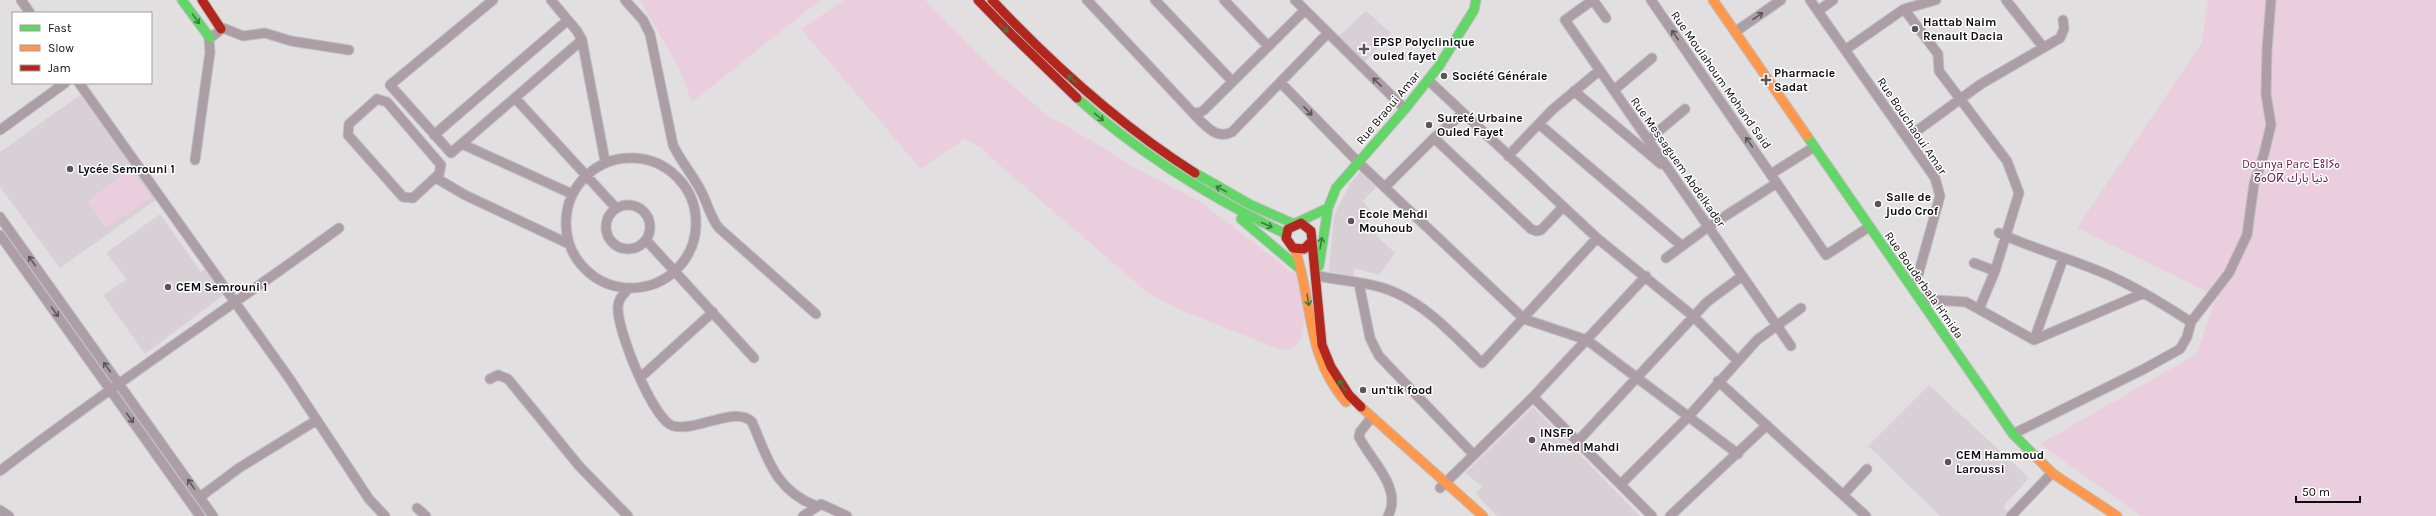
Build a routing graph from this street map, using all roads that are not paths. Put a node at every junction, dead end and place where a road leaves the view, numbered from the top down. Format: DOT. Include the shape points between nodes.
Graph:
graph roads {
  1 [pos="21,0"];
  2 [pos="182,0"];
  3 [pos="202,0"];
  4 [pos="493,0"];
  5 [pos="551,0"];
  6 [pos="625,0"];
  7 [pos="978,0"];
  8 [pos="992,0"];
  9 [pos="1087,0"];
  10 [pos="1155,0"];
  11 [pos="1224,0"];
  12 [pos="1295,0"];
  13 [pos="1476,0"];
  14 [pos="1593,0"];
  15 [pos="1651,0"];
  16 [pos="1713,0"];
  17 [pos="1781,0"];
  18 [pos="1810,0"];
  19 [pos="1833,0"];
  20 [pos="1936,0"];
  21 [pos="2006,0"];
  22 [pos="2271,0"];
  23 [pos="1904,9"];
  24 [pos="1305,10"];
  25 [pos="1818,11"];
  26 [pos="29,12"];
  27 [pos="1606,18"];
  28 [pos="568,20"];
  29 [pos="2063,20"];
  30 [pos="221,28"];
  31 [pos="1735,32"];
  32 [pos="1328,33"];
  33 [pos="210,38"];
  34 [pos="582,40"];
  35 [pos="1268,46"];
  36 [pos="2043,47"];
  37 [pos="349,50"];
  38 [pos="1845,50"];
  39 [pos="1652,58"];
  40 [pos="1600,70"];
  41 [pos="1428,80"];
  42 [pos="1232,81"];
  43 [pos="1281,83"];
  44 [pos="64,84"];
  45 [pos="81,84"];
  46 [pos="1614,90"];
  47 [pos="1574,91"];
  48 [pos="515,98"];
  49 [pos="1960,100"];
  50 [pos="1405,109"];
  51 [pos="1685,109"];
  52 [pos="1192,112"];
  53 [pos="1464,113"];
  54 [pos="1538,124"];
  55 [pos="0,130"];
  56 [pos="434,135"];
  57 [pos="1434,138"];
  58 [pos="1907,138"];
  59 [pos="1648,140"];
  60 [pos="462,144"];
  61 [pos="1814,147"];
  62 [pos="1508,156"];
  63 [pos="195,160"];
  64 [pos="604,161"];
  65 [pos="1357,162"];
  66 [pos="1670,171"];
  67 [pos="1771,174"];
  68 [pos="586,175"];
  69 [pos="436,178"];
  70 [pos="1777,183"];
  71 [pos="1385,187"];
  72 [pos="572,194"];
  73 [pos="1211,197"];
  74 [pos="1563,207"];
  75 [pos="616,208"];
  76 [pos="1328,208"];
  77 [pos="696,214"];
  78 [pos="0,217"];
  79 [pos="713,220"];
  80 [pos="1295,224"];
  81 [pos="1870,226"];
  82 [pos="1708,227"];
  83 [pos="339,228"];
  84 [pos="1286,234"];
  85 [pos="2002,234"];
  86 [pos="0,235"];
  87 [pos="1597,238"];
  88 [pos="646,240"];
  89 [pos="1311,242"];
  90 [pos="569,244"];
  91 [pos="1682,246"];
  92 [pos="1295,249"];
  93 [pos="1666,258"];
  94 [pos="2063,259"];
  95 [pos="1974,263"];
  96 [pos="676,271"];
  97 [pos="1995,271"];
  98 [pos="1303,273"];
  99 [pos="1318,276"];
  100 [pos="1646,276"];
  101 [pos="1742,276"];
  102 [pos="1917,279"];
  103 [pos="1360,284"];
  104 [pos="628,289"];
  105 [pos="1914,291"];
  106 [pos="2144,293"];
  107 [pos="1318,296"];
  108 [pos="1920,299"];
  109 [pos="236,303"];
  110 [pos="1801,308"];
  111 [pos="1979,309"];
  112 [pos="712,312"];
  113 [pos="816,314"];
  114 [pos="1693,316"];
  115 [pos="1524,318"];
  116 [pos="2191,322"];
  117 [pos="1776,324"];
  118 [pos="1587,340"];
  119 [pos="2034,340"];
  120 [pos="1791,346"];
  121 [pos="754,358"];
  122 [pos="1738,361"];
  123 [pos="641,377"];
  124 [pos="490,379"];
  125 [pos="1636,379"];
  126 [pos="1718,381"];
  127 [pos="118,383"];
  128 [pos="110,389"];
  129 [pos="1533,397"];
  130 [pos="1688,417"];
  131 [pos="317,420"];
  132 [pos="1369,421"];
  133 [pos="1767,425"];
  134 [pos="2013,434"];
  135 [pos="1578,441"];
  136 [pos="1738,454"];
  137 [pos="1474,455"];
  138 [pos="1867,469"];
  139 [pos="0,471"];
  140 [pos="2052,473"];
  141 [pos="1621,484"];
  142 [pos="1442,485"];
  143 [pos="1844,494"];
  144 [pos="200,497"];
  145 [pos="816,506"];
  146 [pos="417,508"];
  147 [pos="0,510"];
  148 [pos="9,516"];
  149 [pos="200,516"];
  150 [pos="214,516"];
  151 [pos="385,516"];
  152 [pos="426,516"];
  153 [pos="628,516"];
  154 [pos="802,516"];
  155 [pos="847,516"];
  156 [pos="1388,516"];
  157 [pos="1472,516"];
  158 [pos="1483,516"];
  159 [pos="1652,516"];
  160 [pos="1670,516"];
  161 [pos="1866,516"];
  162 [pos="2010,516"];
  163 [pos="2117,516"];
  1 -- 26 [label="street"];
  2 -- 33 [label="main road, one-way"];
  3 -- 30 [label="main road"];
  4 -- 56 [label="street" via="390,85"];
  5 -- 28 [label="street"];
  6 -- 79 [label="street" via="650,34 673,145 681,162 702,192"];
  7 -- 73 [label="main road, one-way" via="1025,49 1094,112 1159,164"];
  80 -- 8 [label="main road, one-way" via="1254,207 1167,157 1078,85"];
  9 -- 52 [label="street"];
  10 -- 42 [label="street"];
  11 -- 35 [label="street"];
  12 -- 24 [label="street"];
  13 -- 41 [label="main road, Rue Braoui Amar" via="1474,10"];
  14 -- 27 [label="street, Rue Messaguem Abdelkader"];
  14 -- 40 [label="street, Rue Messaguem Abdelkader" via="1565,20"];
  67 -- 15 [label="street, Rue Moulahoum Mohand Said, one-way"];
  16 -- 31 [label="main road, Rue Bouderbala H'mida"];
  31 -- 17 [label="street, one-way"];
  18 -- 25 [label="street, Rue Bouchaoui Amar"];
  19 -- 25 [label="street"];
  20 -- 23 [label="street"];
  21 -- 36 [label="street"];
  22 -- 116 [label="street" via="2266,94 2271,125 2254,184 2247,235 2229,273"];
  23 -- 38 [label="street"];
  23 -- 49 [label="street" via="1938,54 1939,71"];
  24 -- 32 [label="street"];
  24 -- 35 [label="street"];
  25 -- 38 [label="street, Rue Bouchaoui Amar"];
  28 -- 34 [label="street"];
  28 -- 56 [label="street"];
  29 -- 36 [label="street" via="2064,29 2060,38"];
  30 -- 33 [label="street"];
  30 -- 37 [label="street" via="243,36 265,33 292,41"];
  31 -- 61 [label="main road, Rue Bouderbala H'mida"];
  32 -- 43 [label="street"];
  50 -- 32 [label="street, one-way"];
  33 -- 63 [label="street"];
  34 -- 48 [label="street"];
  34 -- 64 [label="street"];
  35 -- 42 [label="street"];
  36 -- 49 [label="street" via="1981,84"];
  38 -- 58 [label="street, Rue Bouchaoui Amar"];
  39 -- 46 [label="street"];
  40 -- 46 [label="street, Rue Messaguem Abdelkader"];
  40 -- 47 [label="street"];
  41 -- 50 [label="main road, Rue Braoui Amar"];
  41 -- 53 [label="street"];
  42 -- 52 [label="street" via="1204,110"];
  43 -- 52 [label="street" via="1227,135 1213,132"];
  43 -- 65 [label="street, one-way"];
  44 -- 55 [label="street"];
  45 -- 109 [label="street"];
  46 -- 59 [label="street, Rue Messaguem Abdelkader"];
  47 -- 54 [label="street"];
  47 -- 66 [label="street"];
  48 -- 60 [label="street"];
  48 -- 68 [label="street"];
  49 -- 58 [label="street"];
  49 -- 85 [label="street" via="2003,156 2013,174 2019,193"];
  50 -- 65 [label="main road, Rue Braoui Amar"];
  51 -- 59 [label="street"];
  53 -- 57 [label="street"];
  53 -- 62 [label="street"];
  54 -- 62 [label="street"];
  54 -- 91 [label="street"];
  56 -- 60 [label="street" via="451,153"];
  57 -- 71 [label="street"];
  57 -- 74 [label="street" via="1531,229 1541,230"];
  58 -- 102 [label="street, Rue Bouchaoui Amar" via="1935,178 1940,196"];
  59 -- 66 [label="street, Rue Messaguem Abdelkader"];
  60 -- 72 [label="street"];
  61 -- 67 [label="street"];
  61 -- 81 [label="main road, Rue Bouderbala H'mida"];
  62 -- 74 [label="street"];
  64 -- 68 [label="street"];
  64 -- 77 [label="street" via="634,158 656,163 674,174 689,189"];
  65 -- 71 [label="street"];
  65 -- 76 [label="main road, Rue Braoui Amar" via="1336,188"];
  66 -- 82 [label="street, Rue Messaguem Abdelkader"];
  67 -- 70 [label="street, Rue Moulahoum Mohand Said"];
  68 -- 72 [label="street"];
  68 -- 75 [label="street"];
  69 -- 69 [label="street" via="413,198 402,197 348,135 349,124 377,99 385,100 439,163 441,172"];
  69 -- 90 [label="street" via="465,195"];
  70 -- 81 [label="street, Rue Moulahoum Mohand Said" via="1826,255"];
  70 -- 82 [label="street"];
  71 -- 115 [label="street"];
  72 -- 90 [label="street" via="565,215"];
  73 -- 84 [label="main road, one-way"];
  73 -- 98 [label="main road" via="1255,229"];
  74 -- 87 [label="street"];
  75 -- 88 [label="street" via="631,205 644,212 650,226"];
  75 -- 88 [label="street" via="606,225 607,234 612,242 620,248 630,249 639,247"];
  76 -- 80 [label="main road"];
  76 -- 89 [label="main road"];
  99 -- 76 [label="main road, one-way"];
  77 -- 79 [label="street"];
  77 -- 96 [label="street" via="696,232 692,247"];
  127 -- 78 [label="street, one-way"];
  79 -- 113 [label="street"];
  80 -- 84 [label="main road"];
  80 -- 89 [label="main road" via="1300,223 1309,228"];
  81 -- 105 [label="main road, Rue Bouderbala H'mida"];
  82 -- 91 [label="street"];
  82 -- 101 [label="street, Rue Messaguem Abdelkader"];
  83 -- 109 [label="street"];
  84 -- 92 [label="main road" via="1287,242"];
  85 -- 94 [label="street"];
  85 -- 97 [label="street"];
  86 -- 128 [label="street, one-way"];
  87 -- 100 [label="street"];
  87 -- 115 [label="street"];
  88 -- 96 [label="street"];
  89 -- 92 [label="main road" via="1304,249"];
  89 -- 107 [label="main road"];
  90 -- 104 [label="street" via="574,258 592,276 609,286"];
  91 -- 93 [label="street"];
  92 -- 98 [label="main road"];
  94 -- 106 [label="street" via="2106,274"];
  94 -- 119 [label="street"];
  95 -- 97 [label="street"];
  96 -- 104 [label="street" via="652,286"];
  96 -- 112 [label="street"];
  97 -- 111 [label="street"];
  98 -- 132 [label="main road, one-way" via="1320,365 1330,383"];
  99 -- 103 [label="street"];
  99 -- 107 [label="main road"];
  100 -- 114 [label="street"];
  100 -- 118 [label="street"];
  101 -- 114 [label="street"];
  101 -- 117 [label="street, Rue Messaguem Abdelkader"];
  102 -- 105 [label="main road"];
  103 -- 115 [label="street" via="1393,292 1418,305 1447,328 1482,363"];
  103 -- 137 [label="street" via="1370,338 1379,356"];
  104 -- 123 [label="street" via="618,301 618,318"];
  105 -- 108 [label="main road, Rue Bouderbala H'mida"];
  106 -- 116 [label="street"];
  106 -- 119 [label="street"];
  132 -- 107 [label="main road, one-way" via="1331,367 1322,345"];
  108 -- 111 [label="street" via="1966,302"];
  108 -- 134 [label="main road, Rue Bouderbala H'mida"];
  109 -- 127 [label="street"];
  109 -- 131 [label="street"];
  110 -- 117 [label="street"];
  111 -- 119 [label="street"];
  112 -- 121 [label="street"];
  112 -- 123 [label="street"];
  114 -- 122 [label="street"];
  114 -- 125 [label="street"];
  115 -- 118 [label="street"];
  116 -- 134 [label="street" via="2180,349"];
  117 -- 120 [label="street, Rue Messaguem Abdelkader"];
  117 -- 122 [label="street"];
  118 -- 125 [label="street"];
  118 -- 129 [label="street"];
  122 -- 126 [label="street"];
  123 -- 145 [label="street" via="660,414 673,426 702,424 736,415 748,417 766,459 776,475 801,500"];
  124 -- 153 [label="street" via="498,375 508,379 580,467"];
  125 -- 130 [label="street"];
  125 -- 135 [label="street"];
  126 -- 130 [label="street"];
  126 -- 133 [label="street"];
  127 -- 128 [label="street"];
  144 -- 127 [label="street, one-way"];
  128 -- 139 [label="street"];
  128 -- 149 [label="street, one-way"];
  129 -- 135 [label="street"];
  129 -- 137 [label="street"];
  130 -- 136 [label="street"];
  130 -- 141 [label="street"];
  131 -- 144 [label="street" via="238,468"];
  131 -- 151 [label="street" via="369,499"];
  132 -- 142 [label="main road"];
  132 -- 156 [label="street" via="1359,437 1390,487 1392,508"];
  133 -- 136 [label="street"];
  133 -- 143 [label="street"];
  134 -- 140 [label="main road, Rue Bouderbala H'mida"];
  135 -- 141 [label="street"];
  136 -- 160 [label="street"];
  137 -- 142 [label="street"];
  138 -- 143 [label="street"];
  140 -- 162 [label="street"];
  140 -- 163 [label="main road, Rue Bouderbala H'mida"];
  141 -- 159 [label="street"];
  142 -- 157 [label="main road"];
  142 -- 158 [label="main road"];
  143 -- 161 [label="street"];
  144 -- 150 [label="street"];
  145 -- 154 [label="street"];
  145 -- 155 [label="street" via="828,506"];
  146 -- 152 [label="street"];
  147 -- 148 [label="street"];
}
